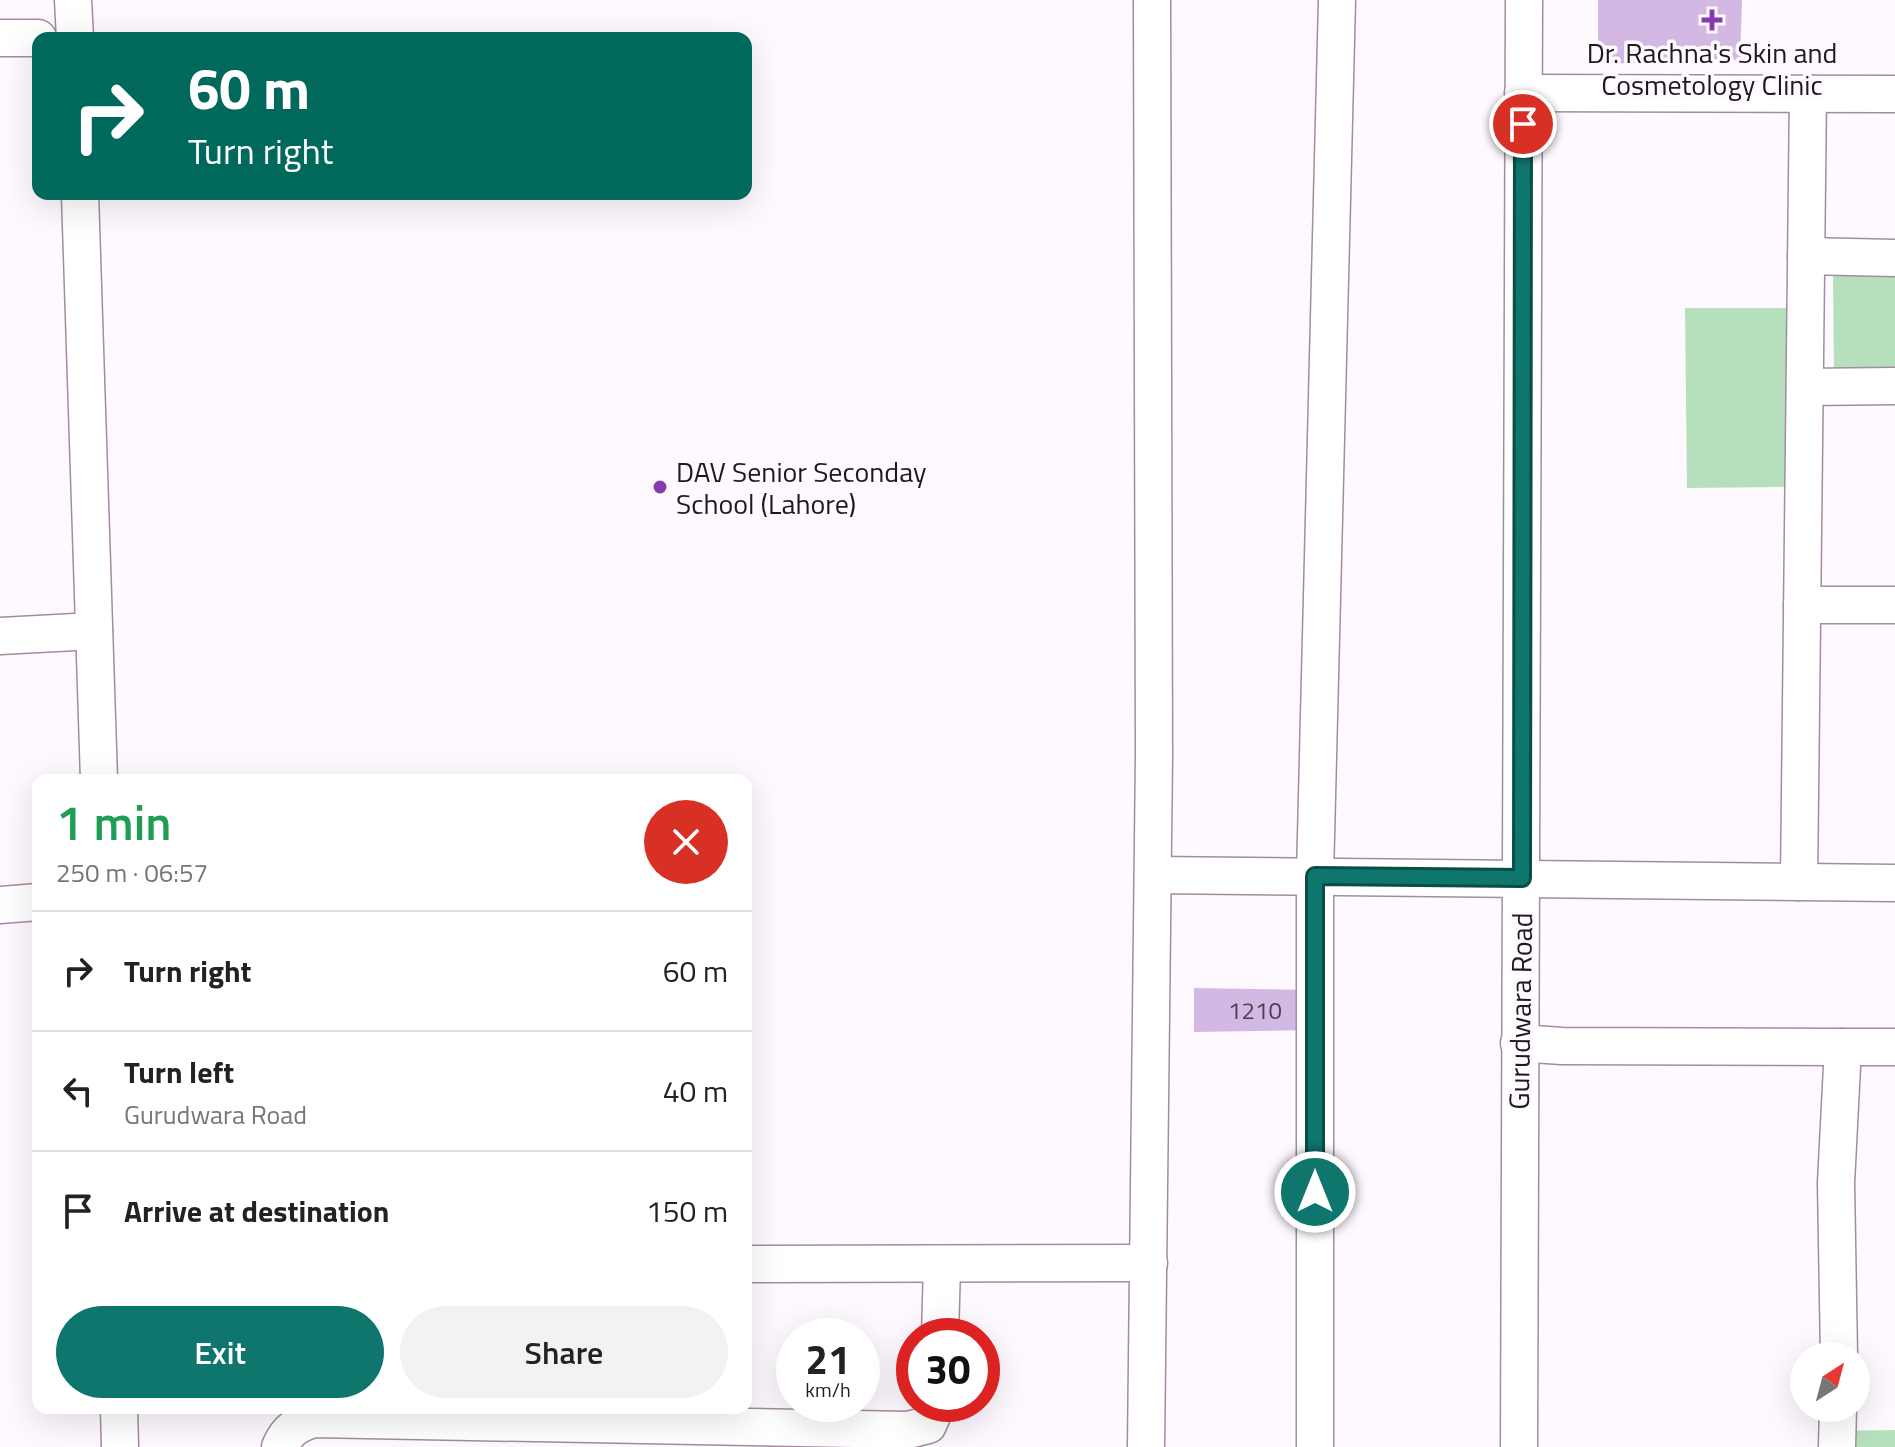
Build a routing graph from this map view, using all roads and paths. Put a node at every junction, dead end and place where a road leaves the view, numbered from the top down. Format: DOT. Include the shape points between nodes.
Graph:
graph roads {
  1 [pos="73,0"];
  2 [pos="1152,0"];
  3 [pos="1337,0"];
  4 [pos="1524,0"];
  5 [pos="75,32"];
  6 [pos="0,38"];
  7 [pos="32,38"];
  8 [pos="1523,93"];
  9 [pos="1808,93"];
  10 [pos="1895,94"];
  11 [pos="80,200"];
  12 [pos="1806,256"];
  13 [pos="1895,258"];
  14 [pos="1895,386"];
  15 [pos="1805,387"];
  16 [pos="1802,605"];
  17 [pos="1895,605"];
  18 [pos="94,631"];
  19 [pos="0,636"];
  20 [pos="99,774"];
  21 [pos="1153,875"];
  22 [pos="1315,876"];
  23 [pos="1522,878"];
  24 [pos="1799,882"];
  25 [pos="1895,883"];
  26 [pos="32,902"];
  27 [pos="0,905"];
  28 [pos="1519,1043"];
  29 [pos="1843,1047"];
  30 [pos="1895,1047"];
  31 [pos="1149,1263"];
  32 [pos="752,1264"];
  33 [pos="942,1265"];
  34 [pos="941,1318"];
  35 [pos="1839,1342"];
  36 [pos="119,1414"];
  37 [pos="929,1422"];
  38 [pos="1838,1422"];
  39 [pos="120,1447"];
  40 [pos="280,1447"];
  41 [pos="1146,1447"];
  42 [pos="1315,1447"];
  43 [pos="1519,1447"];
  44 [pos="1837,1447"];
  1 -- 5 [label="street"];
  2 -- 21 [label="street"];
  3 -- 22 [label="street"];
  4 -- 8 [label="street, Gurudwara Road"];
  6 -- 7 [label="street"];
  8 -- 9 [label="street"];
  8 -- 23 [label="street, Gurudwara Road"];
  9 -- 10 [label="street"];
  9 -- 12 [label="street"];
  11 -- 18 [label="street"];
  12 -- 13 [label="street"];
  12 -- 15 [label="street"];
  14 -- 15 [label="street"];
  15 -- 16 [label="street"];
  16 -- 17 [label="street"];
  16 -- 24 [label="street"];
  18 -- 19 [label="street"];
  18 -- 20 [label="street"];
  21 -- 22 [label="street"];
  21 -- 31 [label="street"];
  22 -- 23 [label="street"];
  22 -- 42 [label="street"];
  23 -- 24 [label="street"];
  23 -- 28 [label="street, Gurudwara Road"];
  24 -- 25 [label="street"];
  26 -- 27 [label="street"];
  28 -- 29 [label="street"];
  28 -- 43 [label="street, Gurudwara Road"];
  29 -- 30 [label="street"];
  29 -- 35 [label="street" via="1836,1183"];
  31 -- 33 [label="street"];
  31 -- 41 [label="street"];
  32 -- 33 [label="street"];
  33 -- 34 [label="street"];
  36 -- 39 [label="street"];
  37 -- 40 [label="street" via="908,1430 314,1419 298,1424"];
  38 -- 44 [label="street"];
}
